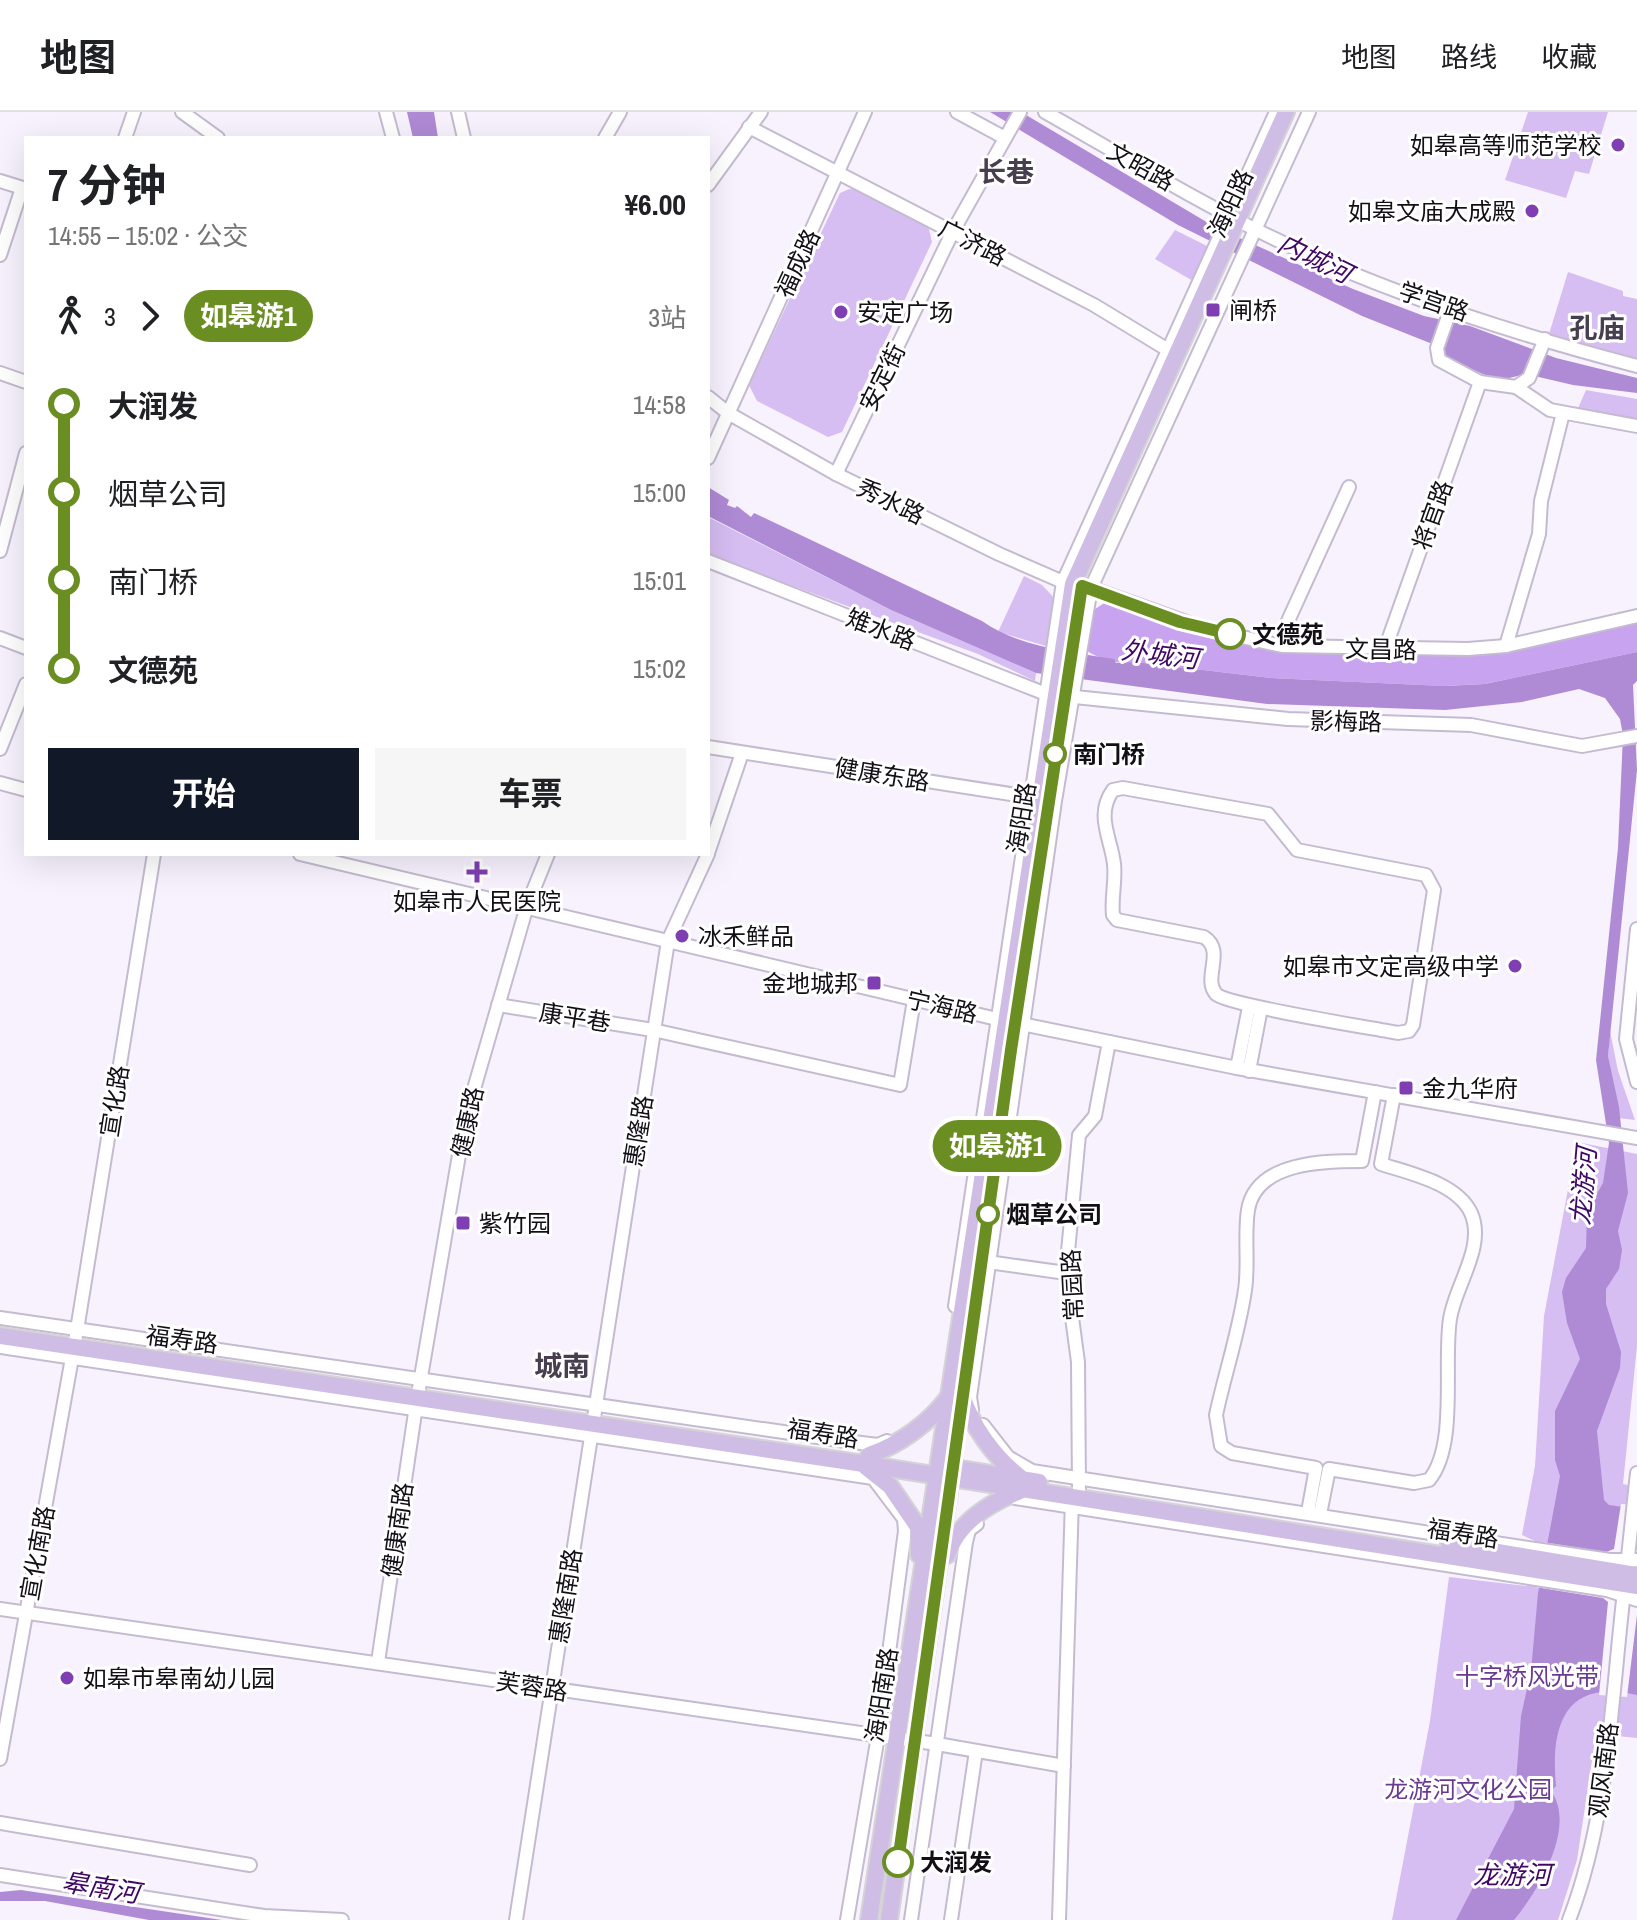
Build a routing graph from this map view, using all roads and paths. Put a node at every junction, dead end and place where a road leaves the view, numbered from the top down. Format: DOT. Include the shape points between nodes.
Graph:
graph roads {
  1 [pos="134,112"];
  2 [pos="182,112"];
  3 [pos="386,112"];
  4 [pos="458,112"];
  5 [pos="620,112"];
  6 [pos="761,112"];
  7 [pos="865,112"];
  8 [pos="957,112"];
  9 [pos="1020,112"];
  10 [pos="1045,112"];
  11 [pos="1276,112"];
  12 [pos="1286,112"];
  13 [pos="1298,112"];
  14 [pos="1309,112"];
  15 [pos="749,127"];
  16 [pos="126,136"];
  17 [pos="215,136"];
  18 [pos="392,136"];
  19 [pos="464,136"];
  20 [pos="606,136"];
  21 [pos="1006,137"];
  22 [pos="839,171"];
  23 [pos="0,181"];
  24 [pos="710,182"];
  25 [pos="24,189"];
  26 [pos="1239,228"];
  27 [pos="953,231"];
  28 [pos="0,255"];
  29 [pos="1451,308"];
  30 [pos="1543,345"];
  31 [pos="1179,358"];
  32 [pos="1637,366"];
  33 [pos="0,373"];
  34 [pos="24,381"];
  35 [pos="1480,382"];
  36 [pos="1516,387"];
  37 [pos="710,399"];
  38 [pos="728,413"];
  39 [pos="1563,413"];
  40 [pos="1637,426"];
  41 [pos="710,454"];
  42 [pos="24,459"];
  43 [pos="836,474"];
  44 [pos="1349,487"];
  45 [pos="6,510"];
  46 [pos="0,551"];
  47 [pos="710,562"];
  48 [pos="1077,585"];
  49 [pos="1637,616"];
  50 [pos="1288,621"];
  51 [pos="0,638"];
  52 [pos="1506,646"];
  53 [pos="24,647"];
  54 [pos="1385,649"];
  55 [pos="24,689"];
  56 [pos="1060,692"];
  57 [pos="1637,736"];
  58 [pos="710,747"];
  59 [pos="0,749"];
  60 [pos="742,753"];
  61 [pos="0,783"];
  62 [pos="24,789"];
  63 [pos="1043,799"];
  64 [pos="710,848"];
  65 [pos="154,856"];
  66 [pos="309,856"];
  67 [pos="547,856"];
  68 [pos="707,856"];
  69 [pos="527,906"];
  70 [pos="1637,929"];
  71 [pos="668,941"];
  72 [pos="914,1000"];
  73 [pos="498,1005"];
  74 [pos="1255,1008"];
  75 [pos="1010,1022"];
  76 [pos="653,1030"];
  77 [pos="1109,1042"];
  78 [pos="1243,1070"];
  79 [pos="1637,1082"];
  80 [pos="1375,1092"];
  81 [pos="1394,1095"];
  82 [pos="1637,1138"];
  83 [pos="1362,1161"];
  84 [pos="1381,1164"];
  85 [pos="988,1262"];
  86 [pos="1066,1273"];
  87 [pos="0,1318"];
  88 [pos="0,1328"];
  89 [pos="0,1336"];
  90 [pos="75,1343"];
  91 [pos="0,1347"];
  92 [pos="420,1394"];
  93 [pos="957,1394"];
  94 [pos="594,1420"];
  95 [pos="863,1459"];
  96 [pos="1322,1468"];
  97 [pos="946,1472"];
  98 [pos="1636,1479"];
  99 [pos="1022,1484"];
  100 [pos="1075,1492"];
  101 [pos="1314,1513"];
  102 [pos="1514,1560"];
  103 [pos="1630,1576"];
  104 [pos="929,1585"];
  105 [pos="1637,1600"];
  106 [pos="0,1609"];
  107 [pos="26,1613"];
  108 [pos="378,1662"];
  109 [pos="550,1689"];
  110 [pos="878,1736"];
  111 [pos="898,1738"];
  112 [pos="917,1741"];
  113 [pos="937,1744"];
  114 [pos="976,1751"];
  115 [pos="0,1759"];
  116 [pos="1064,1766"];
  117 [pos="0,1823"];
  118 [pos="250,1865"];
  119 [pos="0,1875"];
  120 [pos="342,1920"];
  121 [pos="516,1920"];
  122 [pos="847,1920"];
  123 [pos="869,1920"];
  124 [pos="889,1920"];
  125 [pos="911,1920"];
  126 [pos="951,1920"];
  127 [pos="1059,1920"];
  128 [pos="1569,1920"];
  1 -- 16 [label="street"];
  2 -- 17 [label="street"];
  3 -- 18 [label="street"];
  4 -- 19 [label="street"];
  5 -- 20 [label="street"];
  6 -- 15 [label="street"];
  7 -- 22 [label="street, 福成路"];
  8 -- 21 [label="street"];
  9 -- 21 [label="street, 安定街"];
  10 -- 26 [label="street, 文昭路"];
  11 -- 26 [label="street"];
  12 -- 26 [label="main road, 海阳路"];
  13 -- 26 [label="main road, 海阳路"];
  14 -- 26 [label="street"];
  15 -- 22 [label="street, 广济路"];
  15 -- 24 [label="street"];
  21 -- 27 [label="street, 安定街"];
  22 -- 27 [label="street, 广济路"];
  22 -- 38 [label="street, 福成路"];
  23 -- 25 [label="street"];
  25 -- 28 [label="street"];
  26 -- 29 [label="street, 学宫路"];
  26 -- 31 [label="main road, 海阳路"];
  27 -- 31 [label="street, 广济路" via="1094,305"];
  27 -- 43 [label="street, 安定街"];
  29 -- 30 [label="street, 学宫路"];
  29 -- 35 [label="street" via="1437,348 1439,360"];
  30 -- 32 [label="street, 学宫路"];
  30 -- 36 [label="street" via="1529,378"];
  31 -- 48 [label="main road, 海阳路"];
  33 -- 34 [label="street"];
  35 -- 36 [label="street"];
  35 -- 54 [label="street, 将官路"];
  36 -- 39 [label="street"];
  37 -- 38 [label="street, 秀水路"];
  38 -- 41 [label="street"];
  38 -- 43 [label="street, 秀水路"];
  39 -- 40 [label="street"];
  39 -- 52 [label="street" via="1541,501 1539,534"];
  42 -- 45 [label="street"];
  43 -- 48 [label="street, 秀水路" via="999,554"];
  44 -- 50 [label="street"];
  45 -- 46 [label="street"];
  47 -- 56 [label="street, 雉水路"];
  48 -- 54 [label="street, 文昌路" via="1180,622 1282,646"];
  48 -- 56 [label="main road, 海阳路"];
  49 -- 52 [label="street, 文昌路"];
  51 -- 53 [label="street"];
  52 -- 54 [label="street, 文昌路"];
  55 -- 59 [label="street"];
  56 -- 57 [label="street, 影梅路" via="1288,719 1471,725 1582,746"];
  56 -- 63 [label="main road, 海阳路"];
  58 -- 60 [label="street, 健康东路"];
  60 -- 63 [label="street, 健康东路"];
  60 -- 64 [label="street, 惠隆路"];
  61 -- 62 [label="street"];
  63 -- 75 [label="main road, 海阳路"];
  65 -- 90 [label="street, 宣化路"];
  66 -- 69 [label="street, 宁海路"];
  67 -- 69 [label="street, 健康路"];
  68 -- 71 [label="street, 惠隆路"];
  69 -- 71 [label="street, 宁海路"];
  69 -- 73 [label="street, 健康路"];
  70 -- 79 [label="street" via="1626,1039"];
  71 -- 72 [label="street, 宁海路"];
  71 -- 76 [label="street, 惠隆路"];
  72 -- 75 [label="street, 宁海路"];
  72 -- 76 [label="street, 康平巷" via="900,1085"];
  73 -- 76 [label="street, 康平巷"];
  73 -- 92 [label="street, 健康路" via="465,1120"];
  74 -- 74 [label="street" via="1409,1031 1434,890 1430,880 1414,871 1297,850 1268,814 1113,790 1105,816 1114,863 1113,915 1204,937 1211,942 1213,991"];
  74 -- 78 [label="street"];
  75 -- 77 [label="street, 宁海路"];
  75 -- 85 [label="street"];
  75 -- 93 [label="main road, 海阳路"];
  75 -- 94 [label="street" via="944,1383 931,1410 878,1445"];
  76 -- 94 [label="street, 惠隆路"];
  77 -- 78 [label="street, 宁海路"];
  77 -- 86 [label="street, 常园路" via="1095,1116 1079,1135"];
  78 -- 80 [label="street, 宁海路"];
  80 -- 81 [label="street, 宁海路"];
  80 -- 83 [label="street"];
  81 -- 82 [label="street, 宁海路"];
  81 -- 84 [label="street"];
  83 -- 84 [label="street"];
  83 -- 96 [label="street" via="1293,1167 1254,1194 1248,1209 1246,1282 1216,1415 1221,1446 1232,1453"];
  84 -- 96 [label="street" via="1446,1189 1471,1212 1471,1258 1454,1294 1450,1321 1440,1458 1429,1480 1414,1483"];
  85 -- 86 [label="street"];
  85 -- 100 [label="street" via="970,1397 973,1412 1020,1467"];
  86 -- 100 [label="street, 常园路" via="1078,1362"];
  87 -- 90 [label="street"];
  88 -- 90 [label="main road, 福寿路"];
  89 -- 90 [label="main road, 福寿路"];
  90 -- 91 [label="street"];
  90 -- 92 [label="main road, 福寿路"];
  90 -- 107 [label="street, 宣化南路"];
  92 -- 94 [label="main road, 福寿路"];
  92 -- 108 [label="street, 健康南路"];
  93 -- 95 [label="main road" via="887,1449"];
  93 -- 97 [label="main road, 海阳路"];
  93 -- 99 [label="main road"];
  94 -- 95 [label="main road, 福寿路"];
  94 -- 109 [label="street, 惠隆南路"];
  94 -- 110 [label="street" via="873,1478 904,1519 905,1531"];
  95 -- 97 [label="main road, 福寿路"];
  95 -- 104 [label="main road" via="890,1486 918,1527"];
  96 -- 101 [label="street"];
  97 -- 99 [label="main road, 福寿路"];
  97 -- 104 [label="main road, 海阳南路"];
  98 -- 103 [label="street, 观风南路"];
  99 -- 100 [label="main road, 福寿路"];
  99 -- 104 [label="main road" via="953,1539"];
  100 -- 101 [label="street"];
  100 -- 102 [label="main road, 福寿路"];
  100 -- 113 [label="street" via="1019,1497 969,1530"];
  100 -- 116 [label="street, 常园路"];
  101 -- 102 [label="street"];
  102 -- 103 [label="main road, 福寿路"];
  102 -- 103 [label="street" via="1607,1590"];
  103 -- 105 [label="street"];
  103 -- 128 [label="street, 观风南路" via="1596,1826"];
  104 -- 111 [label="main road, 海阳南路"];
  104 -- 112 [label="main road, 海阳南路"];
  106 -- 107 [label="street, 芙蓉路"];
  107 -- 108 [label="street, 芙蓉路"];
  107 -- 115 [label="street, 宣化南路"];
  108 -- 109 [label="street, 芙蓉路"];
  109 -- 110 [label="street, 芙蓉路"];
  109 -- 121 [label="street, 惠隆南路"];
  110 -- 111 [label="street, 芙蓉路"];
  110 -- 122 [label="street"];
  111 -- 112 [label="street, 芙蓉路"];
  111 -- 123 [label="main road, 海阳南路"];
  112 -- 113 [label="street, 芙蓉路"];
  112 -- 124 [label="main road, 海阳南路"];
  113 -- 114 [label="street, 芙蓉路"];
  113 -- 125 [label="street"];
  114 -- 116 [label="street, 芙蓉路"];
  114 -- 126 [label="street"];
  116 -- 127 [label="street, 常园路"];
  117 -- 118 [label="street"];
  119 -- 120 [label="street" via="264,1916"];
}
